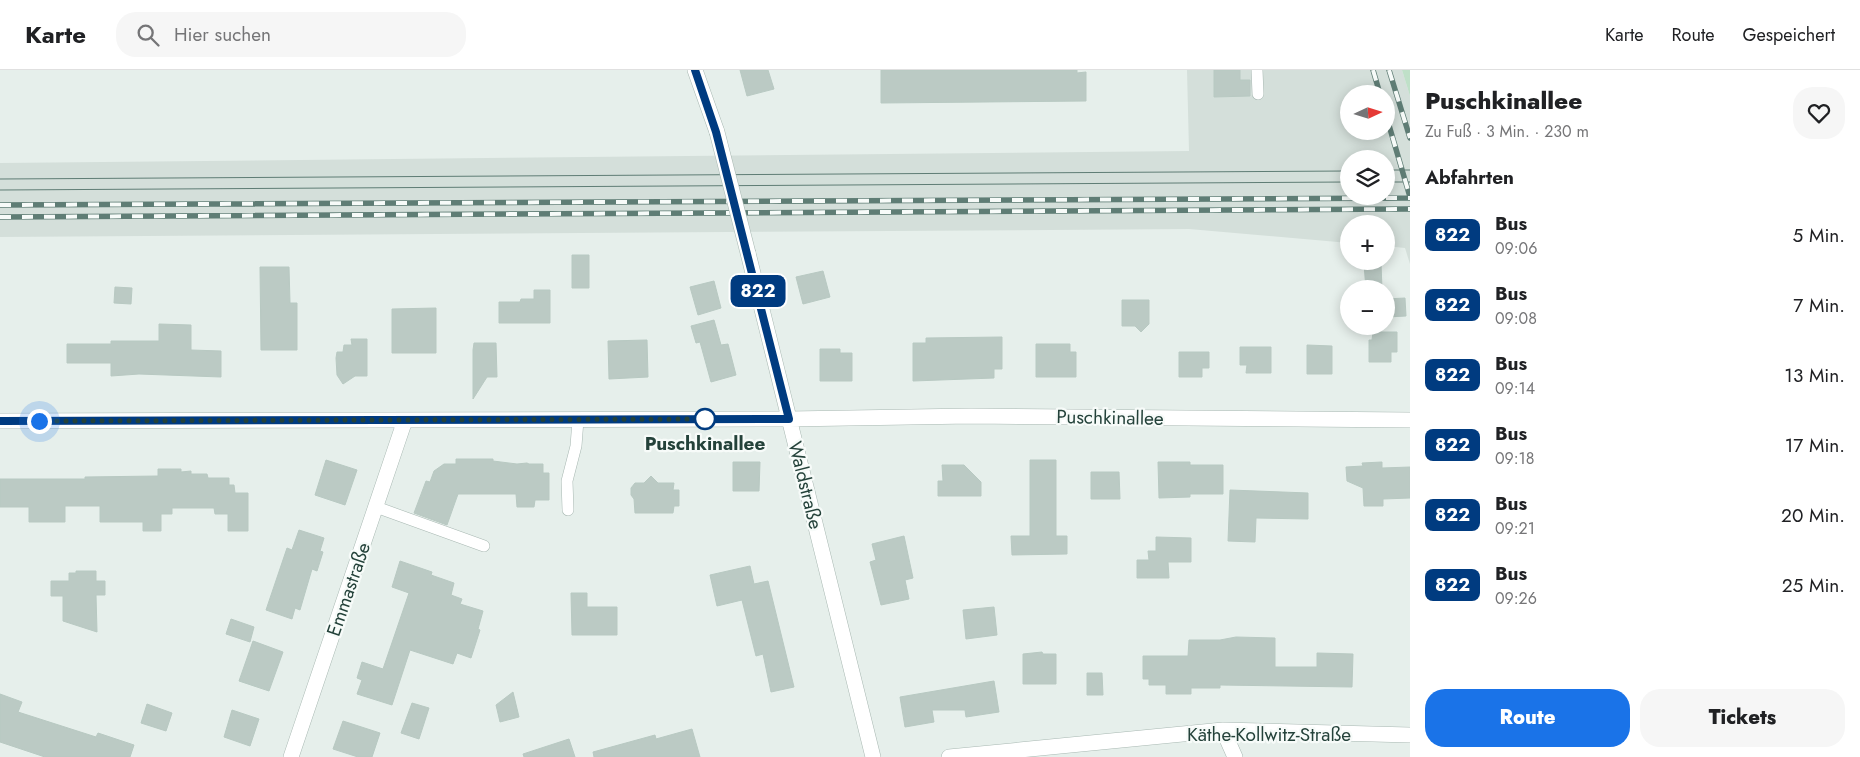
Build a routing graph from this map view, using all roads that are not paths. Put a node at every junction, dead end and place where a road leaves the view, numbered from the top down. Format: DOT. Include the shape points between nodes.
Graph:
graph roads {
  1 [pos="695,70"];
  2 [pos="1257,70"];
  3 [pos="1258,94"];
  4 [pos="789,419"];
  5 [pos="405,420"];
  6 [pos="578,420"];
  7 [pos="1410,420"];
  8 [pos="0,421"];
  9 [pos="376,507"];
  10 [pos="568,510"];
  11 [pos="484,546"];
  12 [pos="1223,730"];
  13 [pos="1410,734"];
  14 [pos="291,757"];
  15 [pos="873,757"];
  16 [pos="949,757"];
  17 [pos="1235,757"];
  1 -- 4 [label="street, Waldstraße, bridge" via="716,132"];
  2 -- 3 [label="lane"];
  4 -- 6 [label="street, Puschkinallee"];
  4 -- 7 [label="street, Puschkinallee" via="971,416"];
  4 -- 15 [label="street, Waldstraße"];
  5 -- 6 [label="street, Puschkinallee"];
  5 -- 8 [label="street, Puschkinallee"];
  5 -- 9 [label="street, Emmastraße"];
  6 -- 10 [label="lane" via="576,446 567,481"];
  9 -- 11 [label="lane"];
  9 -- 14 [label="street, Emmastraße"];
  12 -- 13 [label="street, Käthe-Kollwitz-Straße"];
  12 -- 16 [label="street, Käthe-Kollwitz-Straße"];
  12 -- 17 [label="street"];
}
